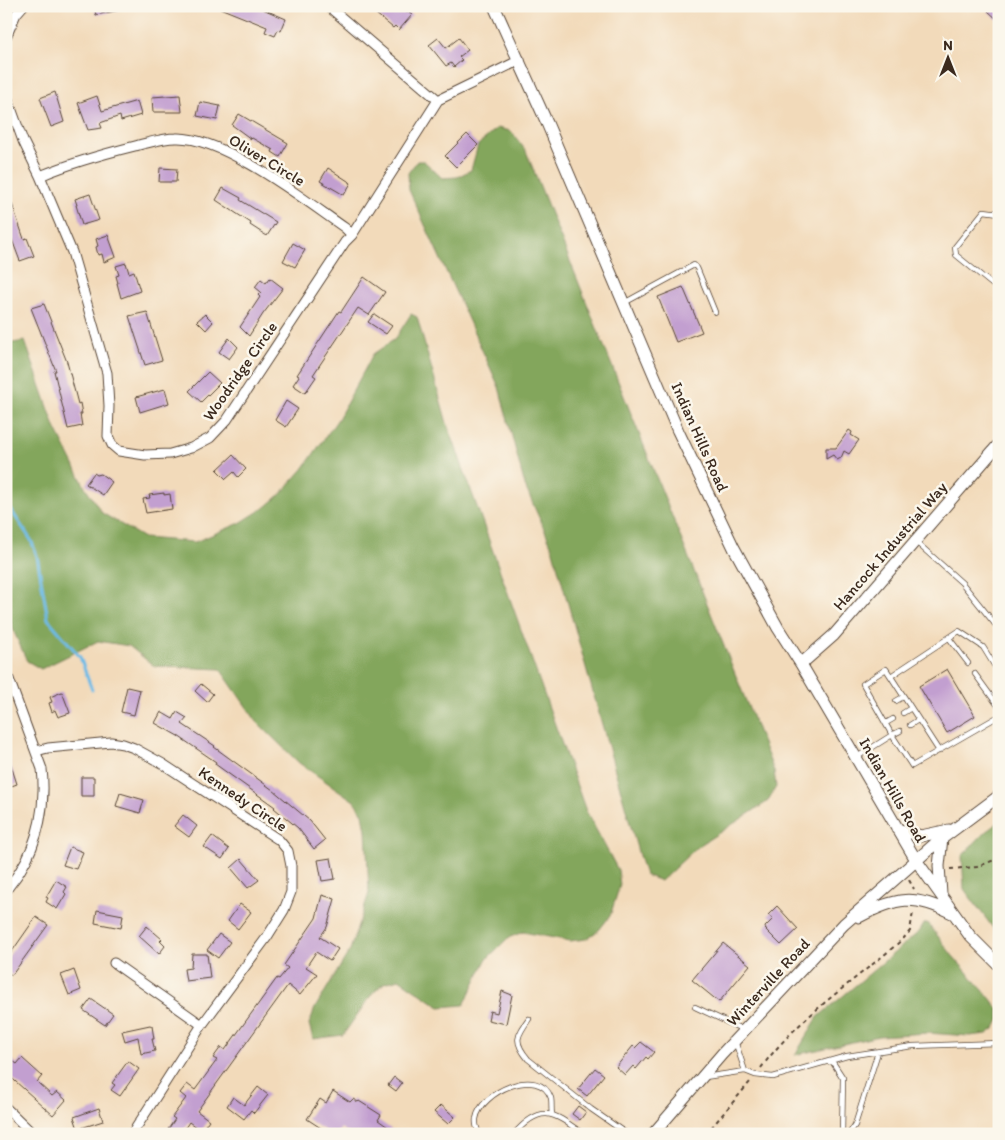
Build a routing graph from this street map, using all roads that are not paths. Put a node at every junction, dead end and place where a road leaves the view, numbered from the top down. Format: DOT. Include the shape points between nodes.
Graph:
graph roads {
  1 [pos="22,6"];
  2 [pos="328,6"];
  3 [pos="494,6"];
  4 [pos="6,37"];
  5 [pos="520,60"];
  6 [pos="6,94"];
  7 [pos="438,100"];
  8 [pos="40,176"];
  9 [pos="999,213"];
  10 [pos="352,236"];
  11 [pos="999,290"];
  12 [pos="624,303"];
  13 [pos="715,312"];
  14 [pos="999,444"];
  15 [pos="915,541"];
  16 [pos="999,629"];
  17 [pos="949,638"];
  18 [pos="968,663"];
  19 [pos="800,664"];
  20 [pos="6,671"];
  21 [pos="999,673"];
  22 [pos="975,674"];
  23 [pos="891,676"];
  24 [pos="904,696"];
  25 [pos="896,701"];
  26 [pos="999,707"];
  27 [pos="885,708"];
  28 [pos="911,708"];
  29 [pos="879,711"];
  30 [pos="903,713"];
  31 [pos="999,716"];
  32 [pos="893,719"];
  33 [pos="918,720"];
  34 [pos="886,724"];
  35 [pos="910,725"];
  36 [pos="900,731"];
  37 [pos="892,735"];
  38 [pos="36,751"];
  39 [pos="938,751"];
  40 [pos="856,757"];
  41 [pos="999,796"];
  42 [pos="898,829"];
  43 [pos="954,830"];
  44 [pos="942,838"];
  45 [pos="916,860"];
  46 [pos="8,886"];
  47 [pos="942,896"];
  48 [pos="954,914"];
  49 [pos="844,924"];
  50 [pos="114,963"];
  51 [pos="999,965"];
  52 [pos="695,1007"];
  53 [pos="529,1018"];
  54 [pos="202,1025"];
  55 [pos="745,1031"];
  56 [pos="735,1041"];
  57 [pos="999,1043"];
  58 [pos="878,1052"];
  59 [pos="832,1061"];
  60 [pos="745,1071"];
  61 [pos="704,1077"];
  62 [pos="6,1108"];
  63 [pos="552,1114"];
  64 [pos="33,1134"];
  65 [pos="132,1134"];
  66 [pos="479,1134"];
  67 [pos="514,1134"];
  68 [pos="583,1134"];
  69 [pos="627,1134"];
  70 [pos="653,1134"];
  71 [pos="842,1134"];
  72 [pos="849,1134"];
  1 -- 4 [label="street"];
  2 -- 7 [label="street"];
  3 -- 5 [label="street, Indian Hills Road"];
  5 -- 7 [label="street"];
  5 -- 12 [label="street, Indian Hills Road"];
  6 -- 8 [label="street, Woodridge Circle"];
  7 -- 10 [label="street, Woodridge Circle"];
  8 -- 10 [label="street, Oliver Circle" via="68,164 124,149 176,138 186,139 212,145 279,182"];
  8 -- 10 [label="street, Woodridge Circle" via="72,252 107,372 108,436 119,451 170,454 210,438 227,420"];
  9 -- 11 [label="lane" via="984,211 955,247 956,255"];
  12 -- 13 [label="lane" via="694,265"];
  12 -- 19 [label="street, Indian Hills Road" via="678,431 734,548"];
  14 -- 15 [label="street, Hancock Industrial Way"];
  15 -- 16 [label="lane" via="962,583"];
  15 -- 19 [label="street, Hancock Industrial Way" via="834,635"];
  17 -- 18 [label="lane"];
  17 -- 21 [label="lane" via="959,631 983,647"];
  17 -- 23 [label="lane"];
  19 -- 40 [label="street, Indian Hills Road"];
  20 -- 38 [label="street"];
  22 -- 26 [label="lane"];
  23 -- 24 [label="lane"];
  23 -- 29 [label="lane" via="886,669 864,684"];
  24 -- 25 [label="lane"];
  24 -- 28 [label="lane"];
  27 -- 29 [label="lane"];
  28 -- 30 [label="lane"];
  28 -- 33 [label="lane"];
  29 -- 34 [label="lane"];
  31 -- 39 [label="lane"];
  32 -- 34 [label="lane"];
  33 -- 35 [label="lane"];
  33 -- 39 [label="lane"];
  34 -- 37 [label="lane"];
  36 -- 37 [label="lane"];
  37 -- 39 [label="lane" via="912,766"];
  37 -- 40 [label="lane"];
  38 -- 46 [label="street" via="44,784 39,825 21,870"];
  38 -- 54 [label="street, Kennedy Circle" via="111,742 134,748 279,840 288,851 291,892 284,910"];
  40 -- 42 [label="street, Indian Hills Road"];
  41 -- 43 [label="street, Winterville Road"];
  42 -- 43 [label="street" via="921,836"];
  42 -- 45 [label="street, Indian Hills Road"];
  43 -- 44 [label="street, Winterville Road"];
  44 -- 45 [label="street, Winterville Road"];
  44 -- 47 [label="street" via="939,866"];
  45 -- 47 [label="street, Indian Hills Road"];
  45 -- 49 [label="street, Winterville Road"];
  47 -- 48 [label="street, Indian Hills Road"];
  48 -- 49 [label="street" via="931,903 898,900"];
  48 -- 51 [label="street, Indian Hills Road" via="970,936"];
  49 -- 55 [label="street, Winterville Road"];
  50 -- 54 [label="street"];
  52 -- 55 [label="lane"];
  53 -- 69 [label="lane" via="518,1035 520,1049 528,1059"];
  54 -- 65 [label="street, Kennedy Circle"];
  55 -- 56 [label="street, Winterville Road"];
  56 -- 60 [label="lane"];
  56 -- 61 [label="street, Winterville Road"];
  57 -- 58 [label="lane" via="913,1046"];
  58 -- 59 [label="lane"];
  58 -- 72 [label="lane" via="855,1126"];
  59 -- 60 [label="lane" via="773,1077 755,1076"];
  59 -- 71 [label="lane" via="843,1078"];
  60 -- 61 [label="lane"];
  61 -- 70 [label="street, Winterville Road"];
  62 -- 64 [label="street"];
  63 -- 66 [label="lane" via="551,1099 546,1090 532,1082 506,1087 485,1102 476,1117"];
  63 -- 67 [label="lane" via="541,1114 523,1124"];
  63 -- 68 [label="lane"];
}
